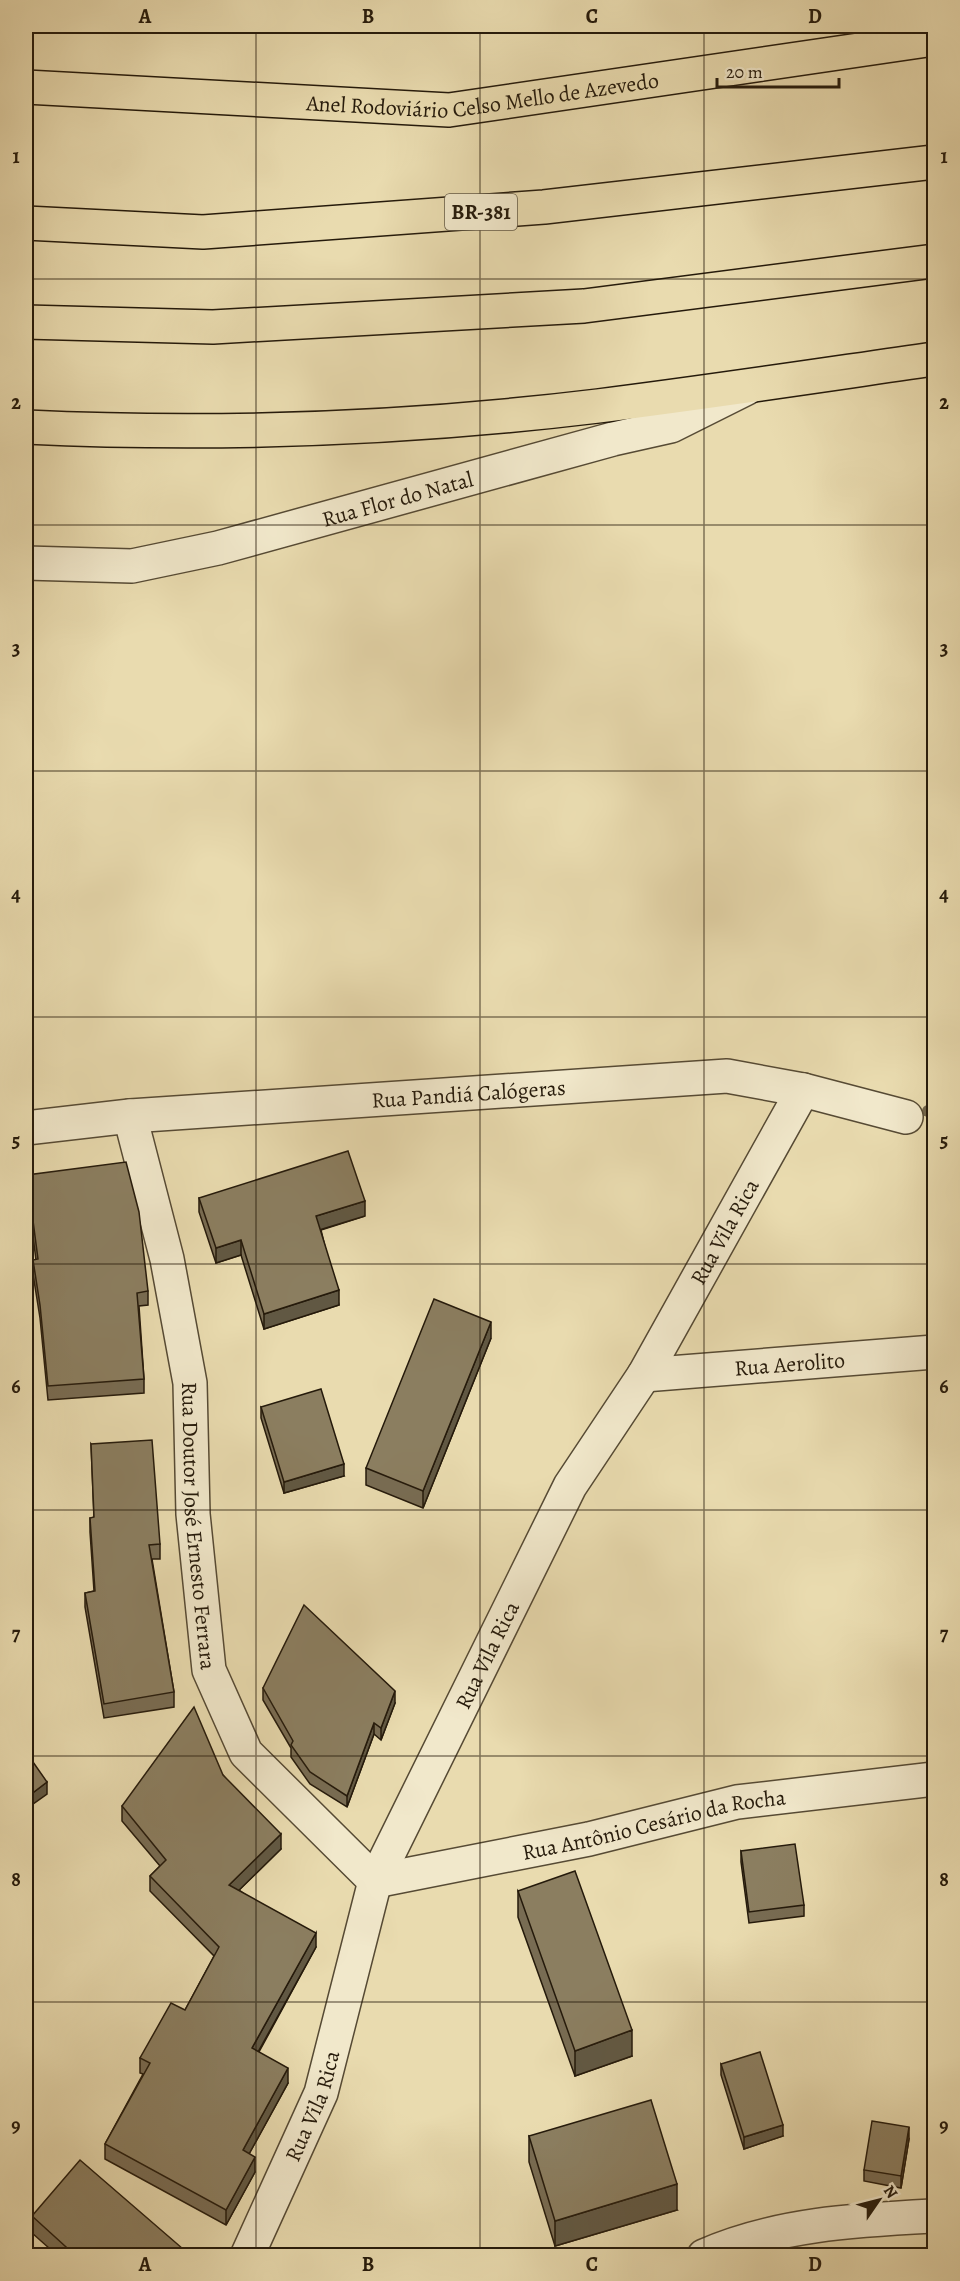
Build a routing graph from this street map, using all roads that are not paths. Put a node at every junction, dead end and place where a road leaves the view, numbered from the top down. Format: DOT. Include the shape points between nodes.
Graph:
graph roads {
  1 [pos="934,39"];
  2 [pos="26,87"];
  3 [pos="934,162"];
  4 [pos="26,224"];
  5 [pos="934,261"];
  6 [pos="26,322"];
  7 [pos="934,359"];
  8 [pos="757,384"];
  9 [pos="26,427"];
  10 [pos="26,563"];
  11 [pos="803,1090"];
  12 [pos="130,1116"];
  13 [pos="906,1117"];
  14 [pos="26,1128"];
  15 [pos="934,1352"];
  16 [pos="644,1375"];
  17 [pos="934,1779"];
  18 [pos="375,1881"];
  19 [pos="934,2216"];
  20 [pos="247,2256"];
  21 [pos="704,2256"];
  1 -- 2 [label="main road, Anel Rodoviário Celso Mello de Azevedo" via="449,110"];
  3 -- 4 [label="main road, BR-381" via="544,207 203,232"];
  5 -- 6 [label="main road" via="584,306 213,327"];
  7 -- 8 [label="main road"];
  8 -- 9 [label="main road" via="597,406 440,421 255,431"];
  8 -- 10 [label="street, Rua Flor do Natal" via="671,426 218,548 132,566"];
  11 -- 12 [label="street, Rua Pandiá Calógeras" via="727,1076"];
  11 -- 13 [label="street, Rua Pandiá Calógeras"];
  11 -- 16 [label="street, Rua Vila Rica"];
  12 -- 14 [label="street, Rua Pandiá Calógeras"];
  12 -- 18 [label="street, Rua Doutor José Ernesto Ferrara" via="167,1259 190,1383 193,1514 209,1670 246,1753"];
  15 -- 16 [label="street, Rua Aerolito"];
  16 -- 18 [label="street, Rua Vila Rica" via="570,1486"];
  17 -- 18 [label="street, Rua Antônio Cesário da Rocha" via="737,1802 589,1839"];
  18 -- 20 [label="street, Rua Vila Rica" via="321,2093"];
  19 -- 21 [label="street" via="849,2220 738,2241"];
}
